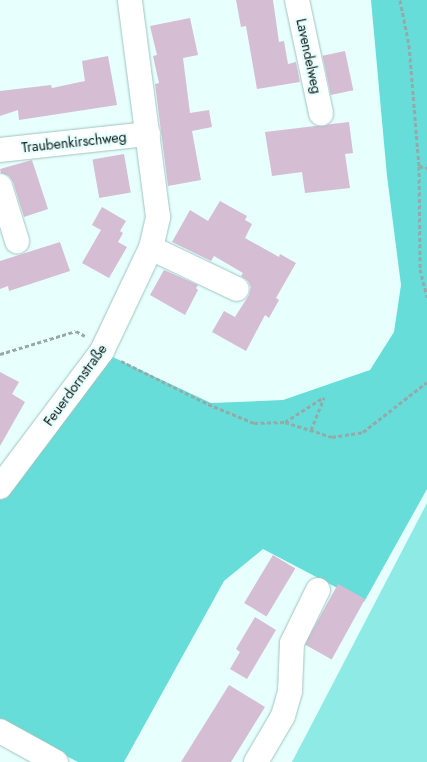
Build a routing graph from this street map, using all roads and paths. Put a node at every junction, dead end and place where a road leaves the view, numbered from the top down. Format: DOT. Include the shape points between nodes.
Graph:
graph roads {
  1 [pos="130,0"];
  2 [pos="297,0"];
  3 [pos="400,0"];
  4 [pos="321,112"];
  5 [pos="148,134"];
  6 [pos="0,150"];
  7 [pos="419,166"];
  8 [pos="427,168"];
  9 [pos="0,186"];
  10 [pos="17,241"];
  11 [pos="151,248"];
  12 [pos="424,283"];
  13 [pos="427,287"];
  14 [pos="237,289"];
  15 [pos="427,297"];
  16 [pos="102,351"];
  17 [pos="0,354"];
  18 [pos="427,382"];
  19 [pos="285,422"];
  20 [pos="311,430"];
  21 [pos="0,487"];
  22 [pos="318,590"];
  23 [pos="0,731"];
  24 [pos="56,762"];
  25 [pos="256,762"];
  1 -- 5 [label="street, Feuerdornstraße"];
  2 -- 4 [label="street, Lavendelweg"];
  3 -- 7 [label="path" via="410,45"];
  5 -- 6 [label="street, Traubenkirschweg"];
  5 -- 11 [label="street, Feuerdornstraße" via="158,217"];
  7 -- 8 [label="path"];
  7 -- 12 [label="path" via="420,269"];
  9 -- 10 [label="street"];
  11 -- 14 [label="street"];
  11 -- 16 [label="street, Feuerdornstraße"];
  12 -- 13 [label="path"];
  12 -- 15 [label="path"];
  16 -- 17 [label="path" via="76,331"];
  16 -- 19 [label="path" via="208,404 254,423"];
  16 -- 21 [label="street, Feuerdornstraße"];
  18 -- 20 [label="path" via="363,432 332,437"];
  19 -- 20 [label="path"];
  19 -- 20 [label="path" via="324,397"];
  22 -- 25 [label="street" via="292,643 290,691 283,716"];
  23 -- 24 [label="street"];
}
